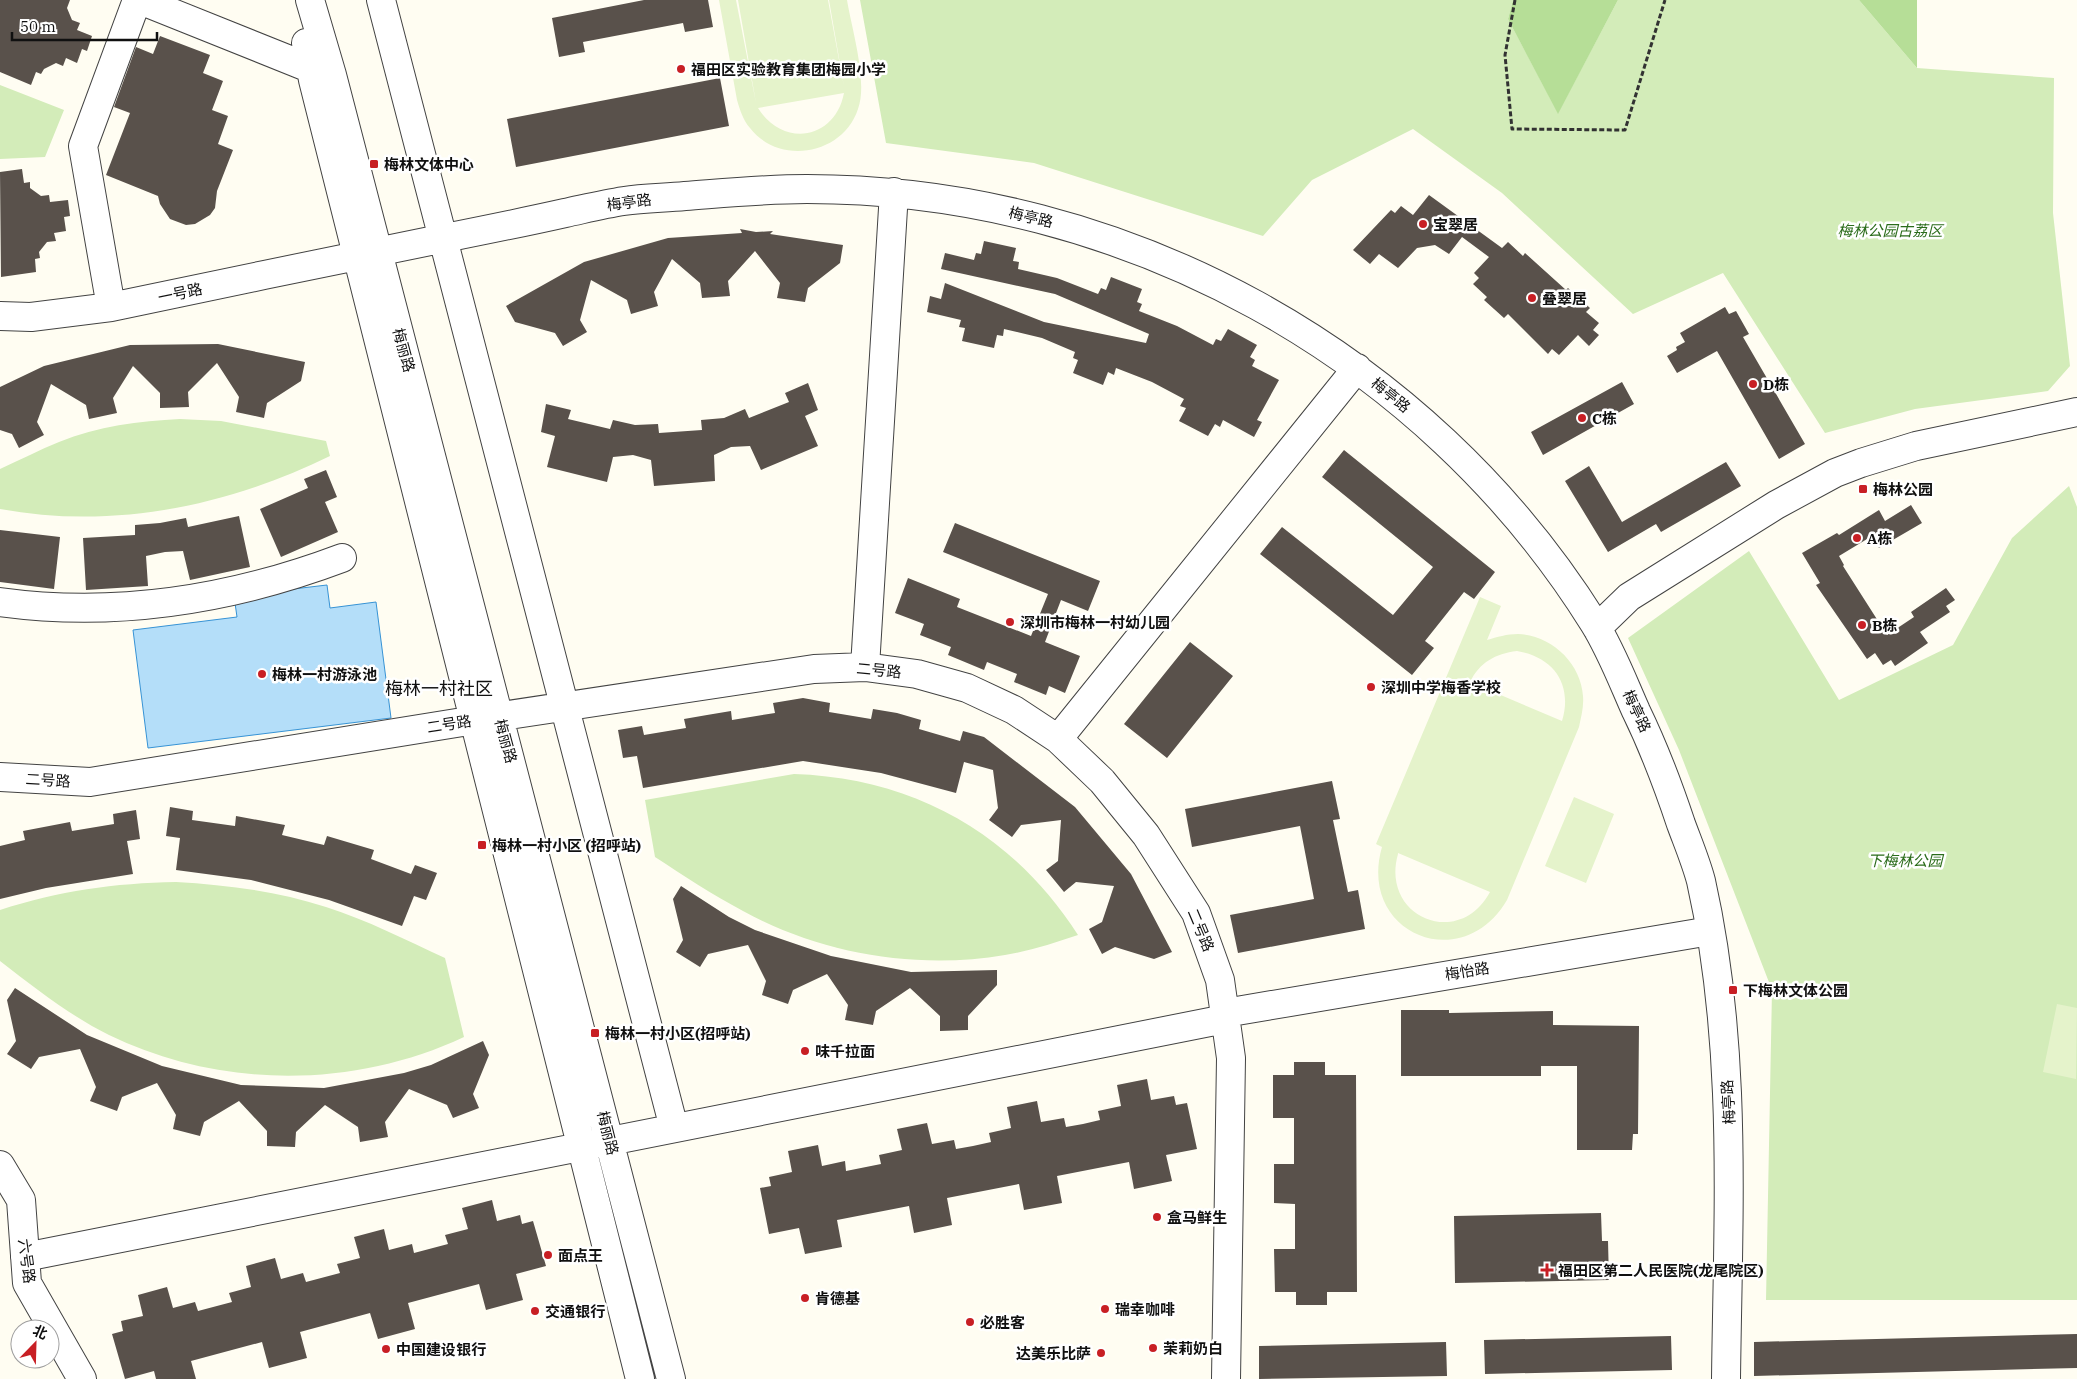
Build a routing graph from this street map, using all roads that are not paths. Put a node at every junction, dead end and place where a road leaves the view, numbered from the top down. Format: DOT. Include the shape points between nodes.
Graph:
graph roads {
  1 [pos="139,0"];
  2 [pos="297,0"];
  3 [pos="310,0"];
  4 [pos="381,0"];
  5 [pos="319,75"];
  6 [pos="894,192"];
  7 [pos="443,238"];
  8 [pos="368,254"];
  9 [pos="111,307"];
  10 [pos="0,316"];
  11 [pos="1357,368"];
  12 [pos="2077,412"];
  13 [pos="342,558"];
  14 [pos="0,602"];
  15 [pos="1597,628"];
  16 [pos="865,668"];
  17 [pos="564,706"];
  18 [pos="487,718"];
  19 [pos="1058,739"];
  20 [pos="0,777"];
  21 [pos="1710,931"];
  22 [pos="1225,1016"];
  23 [pos="674,1128"];
  24 [pos="609,1141"];
  25 [pos="582,1146"];
  26 [pos="0,1165"];
  27 [pos="25,1257"];
  28 [pos="639,1376"];
  29 [pos="82,1379"];
  30 [pos="671,1379"];
  31 [pos="1226,1379"];
  32 [pos="1726,1379"];
  1 -- 5 [label="street"];
  1 -- 9 [label="street" via="83,146"];
  2 -- 5 [label="street"];
  3 -- 5 [label="street"];
  4 -- 7 [label="street"];
  5 -- 8 [label="street, 梅丽路"];
  6 -- 7 [label="street, 梅亭路" via="806,189 624,201"];
  6 -- 11 [label="street, 梅亭路" via="995,208 1058,223 1138,249 1214,282 1288,322"];
  6 -- 16 [label="street"];
  7 -- 8 [label="street, 梅亭路"];
  7 -- 17 [label="street"];
  8 -- 9 [label="street, 一号路"];
  8 -- 18 [label="street, 梅丽路"];
  9 -- 10 [label="street, 一号路" via="31,317"];
  11 -- 15 [label="street, 梅亭路" via="1413,412 1471,467 1552,562"];
  11 -- 19 [label="street"];
  12 -- 15 [label="street" via="1916,446 1835,473 1769,509 1629,597"];
  13 -- 14 [label="street" via="263,584 181,601 98,608"];
  15 -- 21 [label="street, 梅亭路" via="1657,755 1700,876"];
  16 -- 17 [label="street, 二号路" via="814,669"];
  16 -- 19 [label="street, 二号路" via="916,674 967,688 1014,710"];
  17 -- 18 [label="street, 二号路"];
  17 -- 23 [label="street"];
  18 -- 20 [label="street, 二号路" via="90,782"];
  18 -- 24 [label="street, 梅丽路"];
  18 -- 25 [label="street, 梅丽路"];
  19 -- 22 [label="street, 二号路" via="1102,781 1146,835 1196,914 1220,980"];
  21 -- 22 [label="street, 梅怡路"];
  21 -- 32 [label="street, 梅亭路" via="1721,995 1729,1119"];
  22 -- 23 [label="street, 梅怡路"];
  22 -- 31 [label="street, 二号路" via="1231,1058"];
  23 -- 24 [label="street, 梅怡路"];
  24 -- 25 [label="street, 梅怡路"];
  24 -- 30 [label="street, 梅丽路"];
  25 -- 27 [label="street, 梅怡路"];
  25 -- 28 [label="street, 梅丽路"];
  26 -- 27 [label="street, 六号路" via="21,1200"];
  27 -- 29 [label="street, 六号路" via="27,1283"];
}
